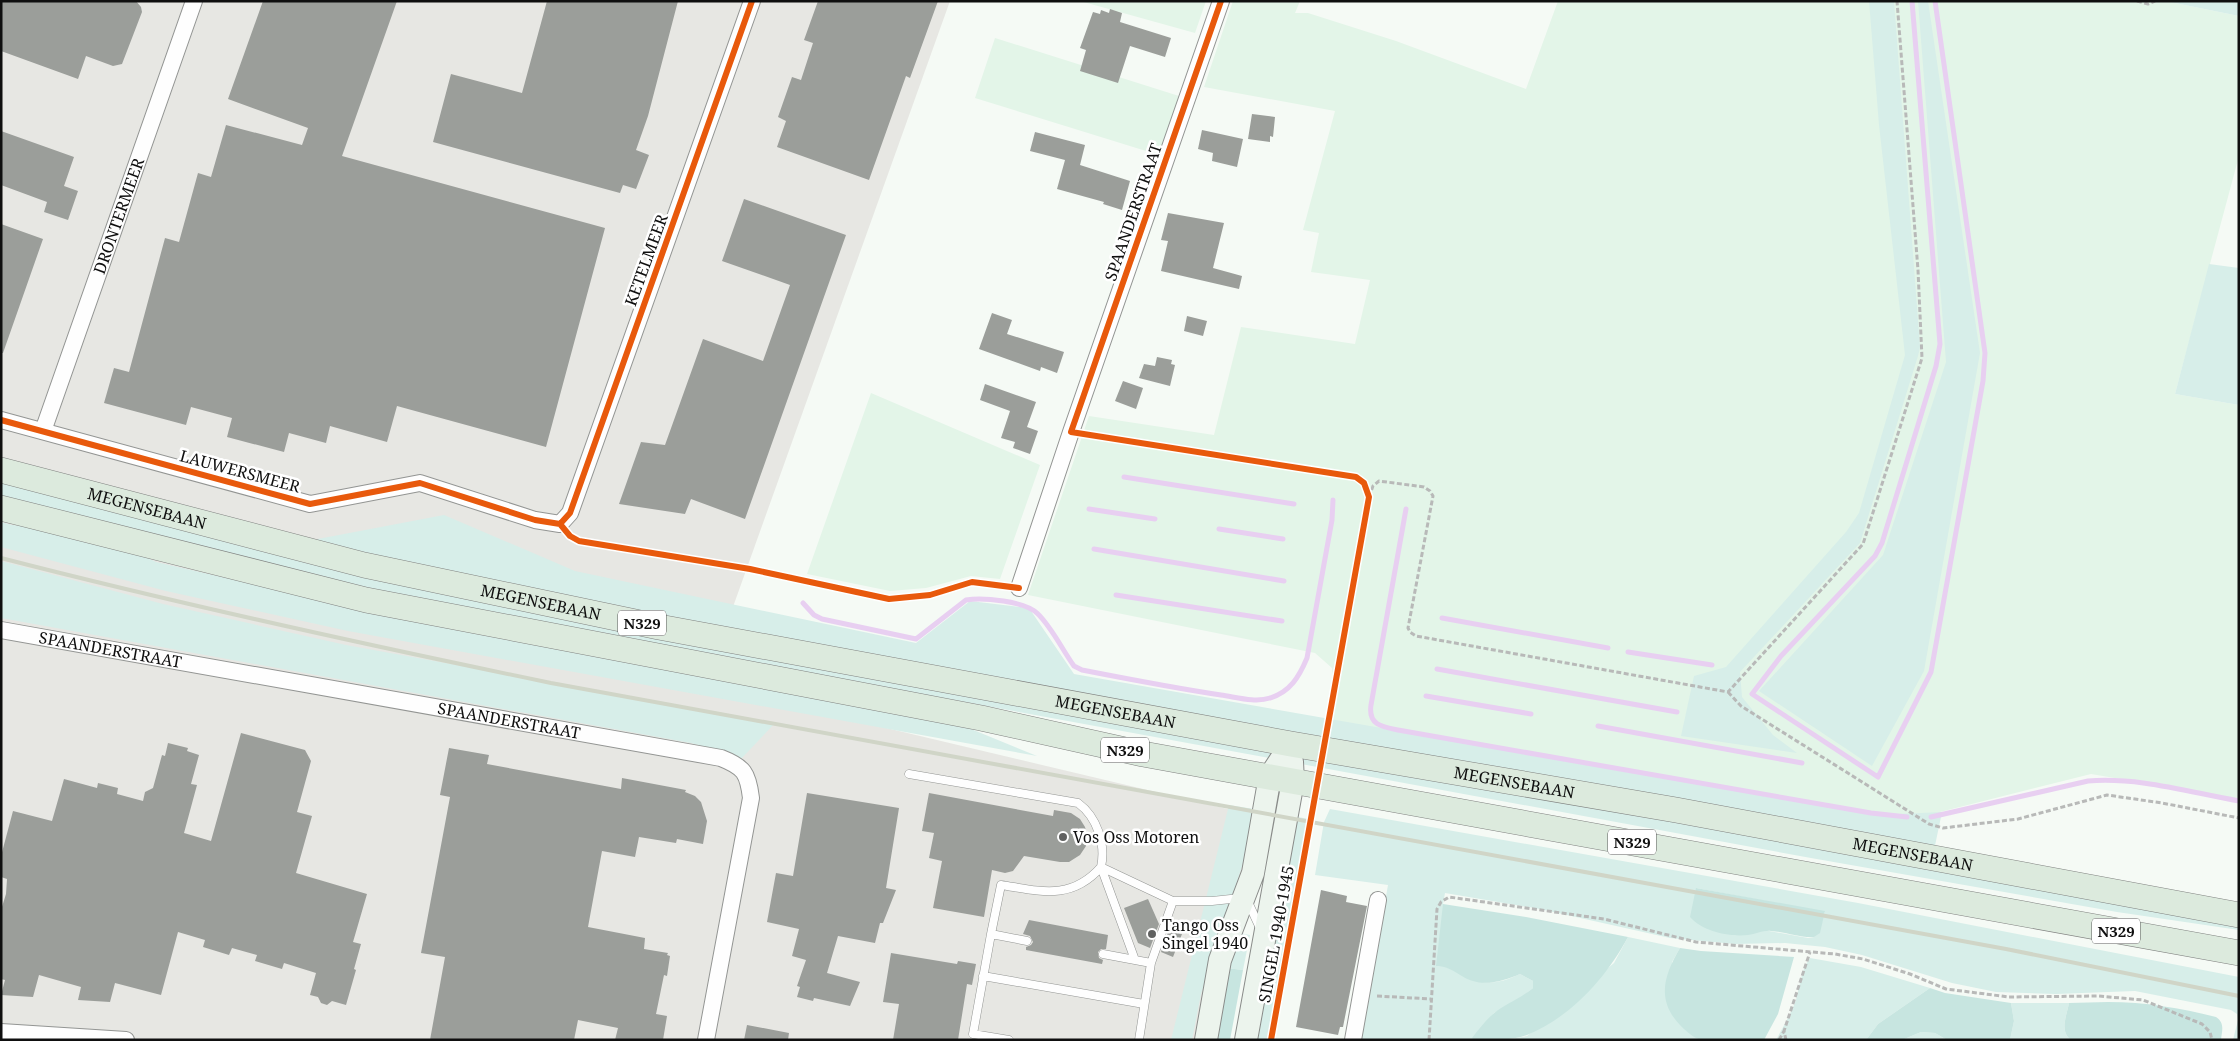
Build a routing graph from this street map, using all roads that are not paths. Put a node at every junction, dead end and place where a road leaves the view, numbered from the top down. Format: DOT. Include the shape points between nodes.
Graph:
graph roads {
  1 [pos="194,1"];
  2 [pos="752,1"];
  3 [pos="1221,1"];
  4 [pos="1,420"];
  5 [pos="43,431"];
  6 [pos="1,470"];
  7 [pos="1,508"];
  8 [pos="560,524"];
  9 [pos="1019,588"];
  10 [pos="1,630"];
  11 [pos="1291,744"];
  12 [pos="909,774"];
  13 [pos="1282,779"];
  14 [pos="1101,867"];
  15 [pos="1245,897"];
  16 [pos="1378,900"];
  17 [pos="1173,901"];
  18 [pos="2239,915"];
  19 [pos="991,934"];
  20 [pos="1264,937"];
  21 [pos="1027,941"];
  22 [pos="1104,954"];
  23 [pos="2239,954"];
  24 [pos="1136,960"];
  25 [pos="1151,963"];
  26 [pos="983,976"];
  27 [pos="1144,1004"];
  28 [pos="1,1032"];
  29 [pos="126,1040"];
  30 [pos="706,1040"];
  31 [pos="1009,1040"];
  32 [pos="1139,1040"];
  33 [pos="1206,1040"];
  34 [pos="1246,1040"];
  35 [pos="1353,1040"];
  1 -- 5 [label="street, DRONTERMEER"];
  2 -- 8 [label="street, KETELMEER" via="570,513"];
  3 -- 9 [label="street, SPAANDERSTRAAT"];
  4 -- 5 [label="street, LAUWERSMEER"];
  5 -- 8 [label="street, LAUWERSMEER" via="310,504 420,484 535,520"];
  6 -- 11 [label="main road, MEGENSEBAAN / N329" via="364,565 659,627"];
  7 -- 13 [label="main road, MEGENSEBAAN / N329" via="366,600"];
  10 -- 30 [label="street, SPAANDERSTRAAT" via="721,758 738,765 748,779 751,798"];
  11 -- 13 [label="main road, SINGEL 1940-1945"];
  11 -- 18 [label="main road, MEGENSEBAAN / N329" via="1676,810"];
  12 -- 14 [label="lane" via="1078,803 1094,820 1104,854"];
  13 -- 15 [label="main road, SINGEL 1940-1945"];
  13 -- 20 [label="main road, SINGEL 1940-1945"];
  13 -- 23 [label="main road, MEGENSEBAAN / N329"];
  14 -- 17 [label="lane"];
  14 -- 19 [label="lane" via="1092,877 1065,890 1050,892 1001,885"];
  14 -- 24 [label="lane"];
  15 -- 17 [label="lane"];
  15 -- 20 [label="lane"];
  15 -- 33 [label="main road, SINGEL 1940-1945" via="1220,960"];
  16 -- 35 [label="street"];
  17 -- 25 [label="lane"];
  19 -- 21 [label="lane"];
  19 -- 26 [label="lane"];
  20 -- 34 [label="main road, SINGEL 1940-1945"];
  22 -- 24 [label="lane"];
  24 -- 25 [label="lane"];
  25 -- 27 [label="lane"];
  26 -- 27 [label="lane"];
  26 -- 31 [label="lane" via="973,1034"];
  27 -- 32 [label="lane"];
  28 -- 29 [label="street"];
}
